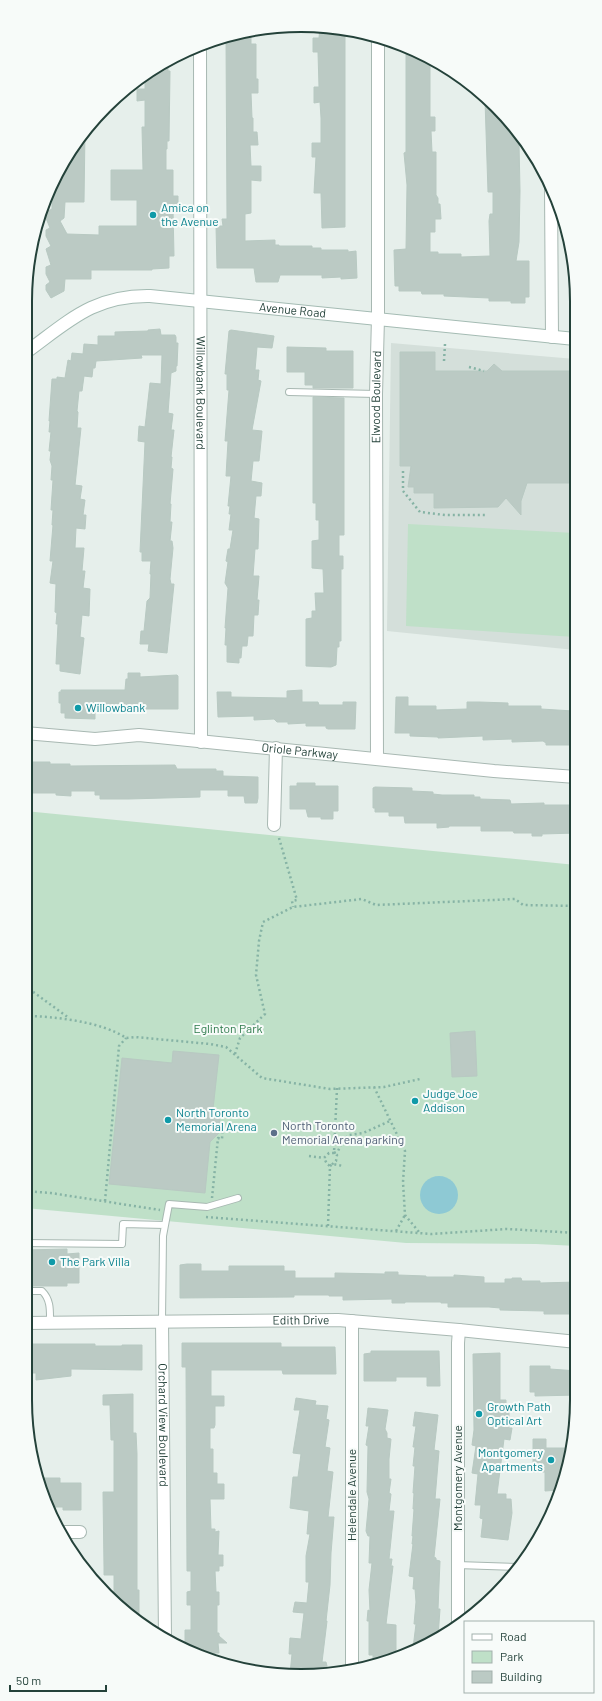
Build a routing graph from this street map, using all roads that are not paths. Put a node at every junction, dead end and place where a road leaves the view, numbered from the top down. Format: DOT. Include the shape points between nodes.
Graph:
graph roads {
  1 [pos="378,43"];
  2 [pos="200,51"];
  3 [pos="551,201"];
  4 [pos="200,301"];
  5 [pos="378,318"];
  6 [pos="552,337"];
  7 [pos="570,339"];
  8 [pos="32,348"];
  9 [pos="289,392"];
  10 [pos="376,394"];
  11 [pos="32,734"];
  12 [pos="201,742"];
  13 [pos="276,748"];
  14 [pos="376,758"];
  15 [pos="570,777"];
  16 [pos="274,825"];
  17 [pos="238,1198"];
  18 [pos="164,1225"];
  19 [pos="32,1243"];
  20 [pos="32,1291"];
  21 [pos="162,1321"];
  22 [pos="352,1321"];
  23 [pos="50,1322"];
  24 [pos="32,1323"];
  25 [pos="459,1330"];
  26 [pos="570,1341"];
  27 [pos="67,1532"];
  28 [pos="80,1532"];
  29 [pos="458,1565"];
  30 [pos="512,1567"];
  31 [pos="458,1618"];
  32 [pos="165,1632"];
  33 [pos="352,1664"];
  1 -- 5 [label="street, Elwood Boulevard"];
  2 -- 4 [label="street, Willowbank Boulevard"];
  3 -- 6 [label="street"];
  4 -- 5 [label="street, Avenue Road"];
  4 -- 8 [label="street, Avenue Road" via="132,296 105,302 78,315"];
  4 -- 12 [label="street, Willowbank Boulevard"];
  5 -- 6 [label="street, Avenue Road"];
  5 -- 10 [label="street, Elwood Boulevard"];
  6 -- 7 [label="street, Avenue Road"];
  9 -- 10 [label="lane"];
  10 -- 14 [label="street, Elwood Boulevard"];
  11 -- 12 [label="street, Oriole Parkway" via="95,739 139,735"];
  12 -- 13 [label="street, Oriole Parkway"];
  13 -- 14 [label="street, Oriole Parkway"];
  13 -- 16 [label="street"];
  14 -- 15 [label="street, Oriole Parkway"];
  17 -- 18 [label="lane, Orchard View Boulevard" via="207,1207 169,1204"];
  18 -- 19 [label="lane" via="123,1224 122,1244"];
  18 -- 21 [label="lane, Orchard View Boulevard"];
  20 -- 23 [label="lane" via="42,1291 46,1295"];
  21 -- 22 [label="street, Edith Drive"];
  21 -- 23 [label="street, Edith Drive"];
  21 -- 32 [label="street, Orchard View Boulevard"];
  22 -- 25 [label="street, Edith Drive"];
  22 -- 33 [label="street, Helendale Avenue"];
  23 -- 24 [label="street, Edith Drive"];
  25 -- 26 [label="street, Edith Drive"];
  25 -- 29 [label="street, Montgomery Avenue"];
  27 -- 28 [label="street"];
  29 -- 30 [label="lane"];
  29 -- 31 [label="street, Montgomery Avenue"];
}
